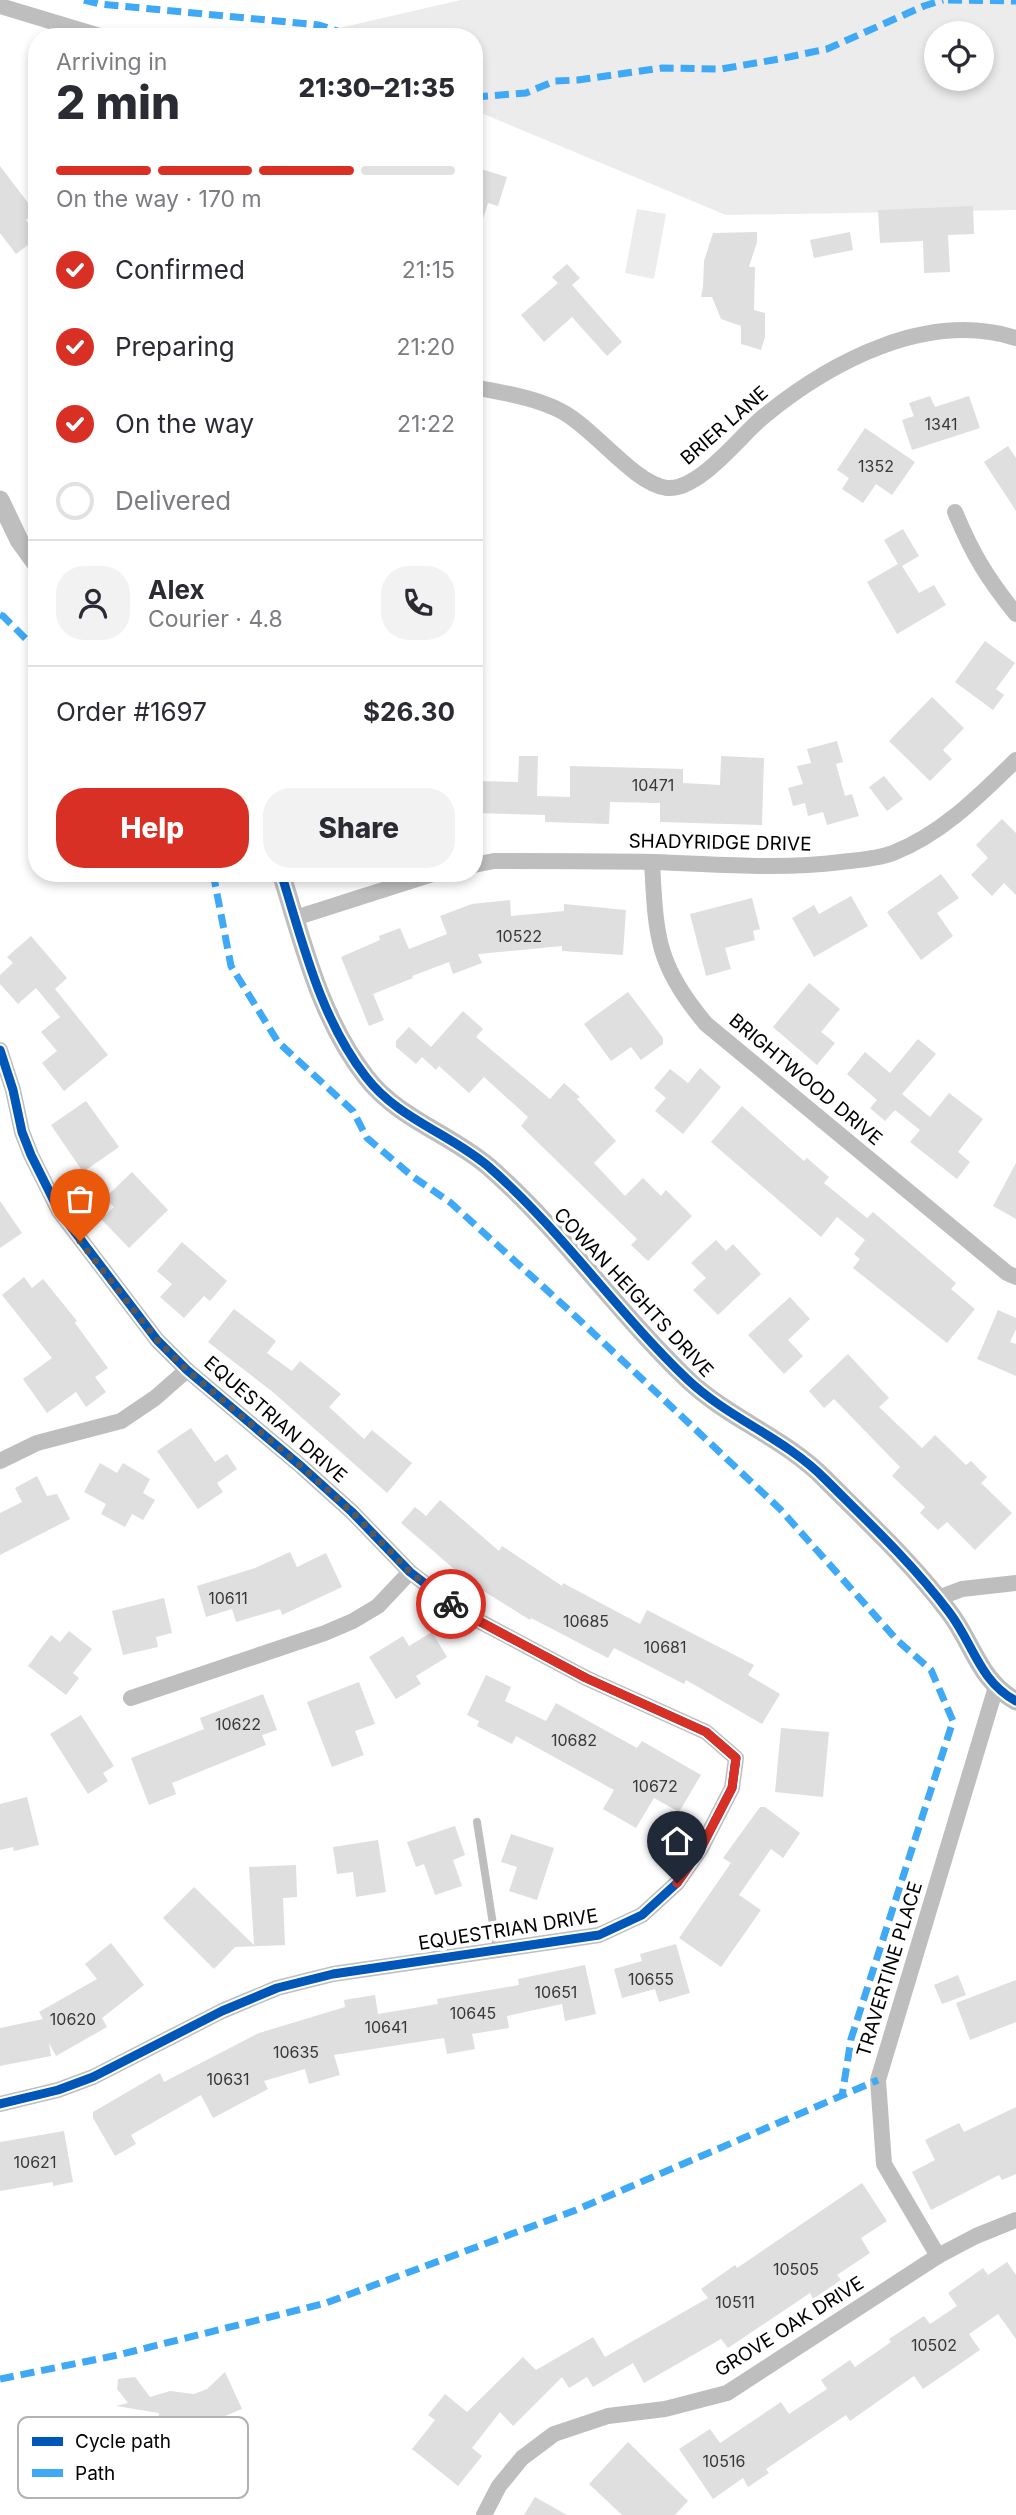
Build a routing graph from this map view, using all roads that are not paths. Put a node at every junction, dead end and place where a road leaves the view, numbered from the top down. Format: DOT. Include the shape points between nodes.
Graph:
graph roads {
  1 [pos="0,6"];
  2 [pos="73,28"];
  3 [pos="1016,338"];
  4 [pos="483,389"];
  5 [pos="0,500"];
  6 [pos="955,512"];
  7 [pos="5,528"];
  8 [pos="28,555"];
  9 [pos="1016,614"];
  10 [pos="1016,760"];
  11 [pos="652,862"];
  12 [pos="483,864"];
  13 [pos="284,882"];
  14 [pos="408,882"];
  15 [pos="295,918"];
  16 [pos="0,1049"];
  17 [pos="1016,1277"];
  18 [pos="187,1370"];
  19 [pos="0,1461"];
  20 [pos="410,1572"];
  21 [pos="1016,1583"];
  22 [pos="938,1598"];
  23 [pos="996,1687"];
  24 [pos="131,1698"];
  25 [pos="1016,1701"];
  26 [pos="477,1822"];
  27 [pos="497,1950"];
  28 [pos="0,2104"];
  29 [pos="1016,2220"];
  30 [pos="937,2256"];
  31 [pos="484,2515"];
  1 -- 2 [label="street"];
  3 -- 4 [label="street, BRIER LANE" via="966,330 920,335 859,354 802,387 761,418 703,474 667,488 643,479 562,411"];
  5 -- 7 [label="street"];
  6 -- 9 [label="street" via="986,577"];
  7 -- 8 [label="street"];
  10 -- 11 [label="street, SHADYRIDGE DRIVE" via="967,807 893,853 816,865"];
  11 -- 12 [label="street, SHADYRIDGE DRIVE"];
  11 -- 17 [label="street, BRIGHTWOOD DRIVE" via="656,930 667,968 706,1024"];
  13 -- 15 [label="street, COWAN HEIGHTS DRIVE"];
  14 -- 15 [label="street"];
  15 -- 22 [label="street, COWAN HEIGHTS DRIVE" via="328,1016 369,1080 401,1110 486,1164 687,1379 822,1475"];
  16 -- 18 [label="street, EQUESTRIAN DRIVE" via="22,1132 59,1211 157,1340"];
  18 -- 19 [label="street" via="121,1421 37,1443"];
  18 -- 20 [label="street, EQUESTRIAN DRIVE" via="352,1512"];
  20 -- 24 [label="street" via="378,1606 353,1621"];
  20 -- 27 [label="street, EQUESTRIAN DRIVE" via="462,1612 586,1678 706,1732 736,1758 732,1788 700,1850 677,1883 642,1914 599,1935"];
  21 -- 22 [label="street" via="962,1589"];
  22 -- 23 [label="street, COWAN HEIGHTS DRIVE"];
  23 -- 25 [label="street, COWAN HEIGHTS DRIVE"];
  23 -- 30 [label="street, TRAVERTINE PLACE" via="878,2080 884,2164"];
  26 -- 27 [label="lane"];
  27 -- 28 [label="street, EQUESTRIAN DRIVE" via="333,1974 277,1987 93,2077"];
  29 -- 30 [label="street, GROVE OAK DRIVE"];
  30 -- 31 [label="street, GROVE OAK DRIVE" via="727,2393 665,2409 608,2416 555,2434 522,2458 499,2486"];
}
